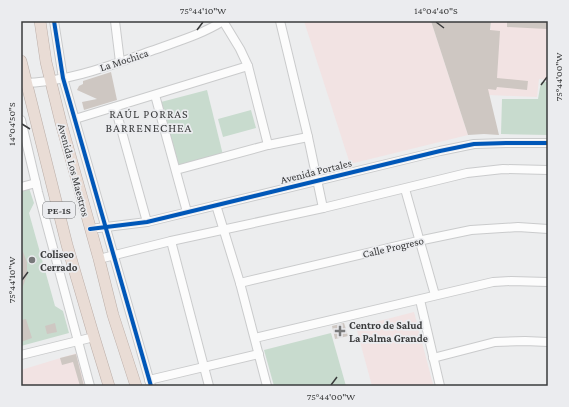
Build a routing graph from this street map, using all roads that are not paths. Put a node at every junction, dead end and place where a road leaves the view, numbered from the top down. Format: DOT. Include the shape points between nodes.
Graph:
graph roads {
  1 [pos="40,21"];
  2 [pos="54,21"];
  3 [pos="115,21"];
  4 [pos="223,21"];
  5 [pos="280,21"];
  6 [pos="21,60"];
  7 [pos="120,62"];
  8 [pos="248,66"];
  9 [pos="64,78"];
  10 [pos="50,80"];
  11 [pos="23,83"];
  12 [pos="21,94"];
  13 [pos="155,95"];
  14 [pos="116,107"];
  15 [pos="75,119"];
  16 [pos="21,120"];
  17 [pos="308,136"];
  18 [pos="548,143"];
  19 [pos="268,145"];
  20 [pos="176,170"];
  21 [pos="548,170"];
  22 [pos="318,180"];
  23 [pos="36,183"];
  24 [pos="21,187"];
  25 [pos="405,189"];
  26 [pos="216,205"];
  27 [pos="323,208"];
  28 [pos="187,212"];
  29 [pos="147,222"];
  30 [pos="106,227"];
  31 [pos="90,229"];
  32 [pos="548,229"];
  33 [pos="225,230"];
  34 [pos="170,241"];
  35 [pos="418,241"];
  36 [pos="115,255"];
  37 [pos="100,259"];
  38 [pos="548,282"];
  39 [pos="240,283"];
  40 [pos="435,295"];
  41 [pos="420,300"];
  42 [pos="94,337"];
  43 [pos="255,338"];
  44 [pos="78,341"];
  45 [pos="548,342"];
  46 [pos="259,354"];
  47 [pos="21,355"];
  48 [pos="433,358"];
  49 [pos="204,366"];
  50 [pos="150,383"];
  51 [pos="90,386"];
  52 [pos="109,386"];
  53 [pos="136,386"];
  54 [pos="209,386"];
  55 [pos="266,386"];
  56 [pos="440,386"];
  1 -- 10 [label="highway, Avenida Los Maestros / PE-1S"];
  2 -- 9 [label="street"];
  3 -- 7 [label="street"];
  4 -- 7 [label="street, La Mochica" via="192,36"];
  4 -- 8 [label="street"];
  5 -- 17 [label="street"];
  6 -- 11 [label="highway, PE-1S"];
  7 -- 9 [label="street, La Mochica"];
  8 -- 13 [label="street"];
  8 -- 19 [label="street"];
  9 -- 10 [label="street, La Mochica"];
  9 -- 15 [label="street"];
  10 -- 11 [label="street, La Mochica"];
  10 -- 31 [label="highway, Avenida Los Maestros / PE-1S"];
  11 -- 12 [label="street"];
  11 -- 42 [label="highway, PE-1S"];
  13 -- 14 [label="street"];
  13 -- 20 [label="street"];
  14 -- 15 [label="street"];
  14 -- 29 [label="street"];
  15 -- 30 [label="street"];
  16 -- 23 [label="street"];
  17 -- 19 [label="street"];
  17 -- 22 [label="street"];
  18 -- 22 [label="street, Avenida Portales" via="474,144"];
  19 -- 20 [label="street"];
  20 -- 28 [label="street"];
  21 -- 25 [label="street" via="486,170"];
  22 -- 26 [label="street, Avenida Portales"];
  22 -- 27 [label="street"];
  23 -- 24 [label="street"];
  23 -- 44 [label="street"];
  25 -- 27 [label="street"];
  25 -- 35 [label="street"];
  26 -- 28 [label="street, Avenida Portales"];
  26 -- 33 [label="street"];
  27 -- 33 [label="street"];
  28 -- 29 [label="street, Avenida Portales"];
  29 -- 30 [label="street, Avenida Portales"];
  30 -- 31 [label="street, Avenida Portales"];
  30 -- 36 [label="street"];
  31 -- 37 [label="highway, Avenida Los Maestros / PE-1S"];
  32 -- 35 [label="street, Calle Progreso" via="486,228"];
  33 -- 34 [label="street"];
  33 -- 39 [label="street"];
  34 -- 36 [label="street"];
  34 -- 49 [label="street"];
  35 -- 39 [label="street, Calle Progreso"];
  35 -- 40 [label="street"];
  36 -- 37 [label="street"];
  36 -- 50 [label="street"];
  37 -- 53 [label="highway, Avenida Los Maestros / PE-1S" via="113,315"];
  38 -- 40 [label="street" via="492,282"];
  39 -- 43 [label="street"];
  40 -- 41 [label="street"];
  41 -- 43 [label="street"];
  41 -- 48 [label="street"];
  42 -- 44 [label="street"];
  42 -- 52 [label="highway, PE-1S"];
  43 -- 46 [label="street"];
  44 -- 47 [label="street"];
  44 -- 51 [label="street"];
  45 -- 48 [label="street" via="495,342"];
  46 -- 49 [label="street"];
  46 -- 55 [label="street"];
  48 -- 56 [label="street"];
  49 -- 50 [label="street"];
  49 -- 54 [label="street"];
}
